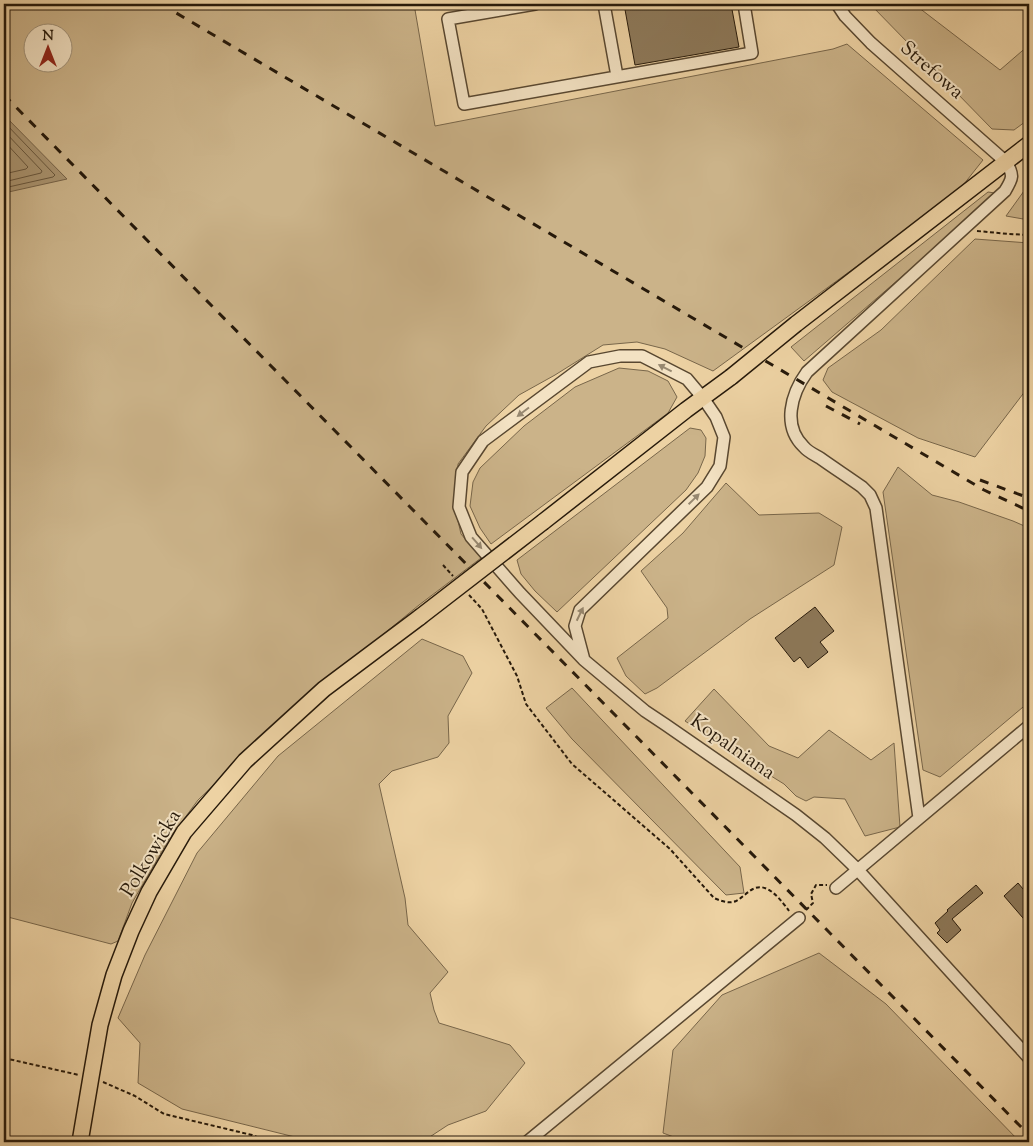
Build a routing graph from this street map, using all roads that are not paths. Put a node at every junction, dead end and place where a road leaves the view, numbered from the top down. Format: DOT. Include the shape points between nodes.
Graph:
graph roads {
  1 [pos="461,4"];
  2 [pos="535,4"];
  3 [pos="604,4"];
  4 [pos="744,4"];
  5 [pos="837,4"];
  6 [pos="463,16"];
  7 [pos="616,76"];
  8 [pos="1029,144"];
  9 [pos="1006,162"];
  10 [pos="702,398"];
  11 [pos="584,660"];
  12 [pos="1029,726"];
  13 [pos="919,818"];
  14 [pos="857,870"];
  15 [pos="838,886"];
  16 [pos="797,919"];
  17 [pos="1029,1058"];
  18 [pos="80,1142"];
  19 [pos="527,1142"];
  1 -- 6 [label="street"];
  2 -- 6 [label="street"];
  3 -- 7 [label="street"];
  4 -- 7 [label="street" via="752,53"];
  5 -- 9 [label="street, Strefowa" via="871,43"];
  6 -- 7 [label="street" via="448,19 464,104"];
  8 -- 9 [label="main road, Polkowicka"];
  9 -- 10 [label="main road, Polkowicka, bridge"];
  9 -- 13 [label="street" via="1012,172 1005,191 807,372 793,399 790,416 794,433 804,448 862,487 876,508"];
  11 -- 10 [label="street, Kopalniana, one-way" via="575,626 580,610 707,487 720,466 724,437 716,417"];
  10 -- 11 [label="street, Kopalniana, one-way" via="687,379 642,356 589,362 483,441 462,472 459,506 471,537"];
  10 -- 18 [label="main road, Polkowicka, bridge" via="324,690 245,761 184,832 149,892 114,975"];
  11 -- 14 [label="street, Kopalniana" via="645,711 825,838"];
  12 -- 13 [label="street"];
  13 -- 14 [label="street"];
  14 -- 15 [label="street"];
  14 -- 17 [label="street, Kopalniana"];
  16 -- 19 [label="street"];
}
